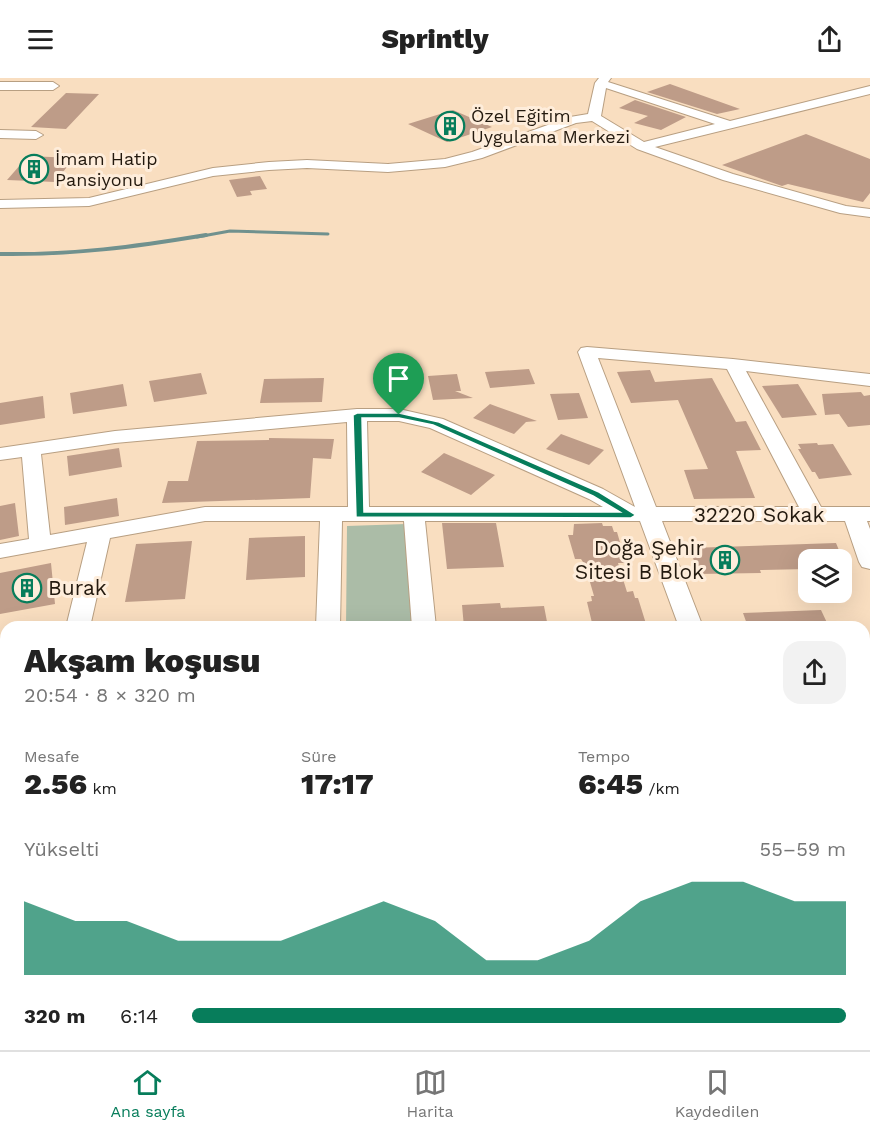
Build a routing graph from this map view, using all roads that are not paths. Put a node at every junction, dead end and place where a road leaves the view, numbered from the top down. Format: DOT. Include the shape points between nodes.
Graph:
graph roads {
  1 [pos="603,81"];
  2 [pos="0,86"];
  3 [pos="53,86"];
  4 [pos="870,90"];
  5 [pos="594,117"];
  6 [pos="727,124"];
  7 [pos="0,134"];
  8 [pos="36,135"];
  9 [pos="642,146"];
  10 [pos="57,191"];
  11 [pos="140,191"];
  12 [pos="0,204"];
  13 [pos="870,213"];
  14 [pos="733,364"];
  15 [pos="870,380"];
  16 [pos="357,415"];
  17 [pos="31,449"];
  18 [pos="0,454"];
  19 [pos="414,513"];
  20 [pos="359,514"];
  21 [pos="862,514"];
  22 [pos="331,515"];
  23 [pos="640,515"];
  24 [pos="814,515"];
  25 [pos="100,535"];
  26 [pos="40,544"];
  27 [pos="0,551"];
  28 [pos="870,562"];
  29 [pos="79,621"];
  30 [pos="328,621"];
  31 [pos="423,621"];
  32 [pos="688,621"];
  1 -- 5 [label="street"];
  1 -- 6 [label="street"];
  2 -- 3 [label="street"];
  4 -- 6 [label="street"];
  5 -- 9 [label="street"];
  5 -- 11 [label="street" via="574,120 445,163 389,172 213,172"];
  6 -- 9 [label="street"];
  7 -- 8 [label="street"];
  9 -- 13 [label="street" via="728,177 845,210"];
  10 -- 11 [label="street"];
  11 -- 12 [label="street" via="89,202"];
  14 -- 15 [label="street"];
  14 -- 23 [label="street" via="588,352"];
  14 -- 24 [label="street"];
  16 -- 17 [label="street" via="115,436"];
  16 -- 20 [label="street"];
  16 -- 23 [label="street" via="399,415 436,423"];
  17 -- 18 [label="street"];
  17 -- 26 [label="street"];
  19 -- 20 [label="street, 32220 Sokak"];
  19 -- 23 [label="street, 32220 Sokak"];
  19 -- 31 [label="street"];
  20 -- 22 [label="street, 32220 Sokak"];
  21 -- 24 [label="street, 32220 Sokak"];
  21 -- 28 [label="street"];
  22 -- 25 [label="street, 32220 Sokak" via="205,514"];
  22 -- 30 [label="street"];
  23 -- 24 [label="street, 32220 Sokak"];
  23 -- 32 [label="street"];
  25 -- 26 [label="street, 32220 Sokak"];
  25 -- 29 [label="street"];
  26 -- 27 [label="street, 32220 Sokak"];
}
